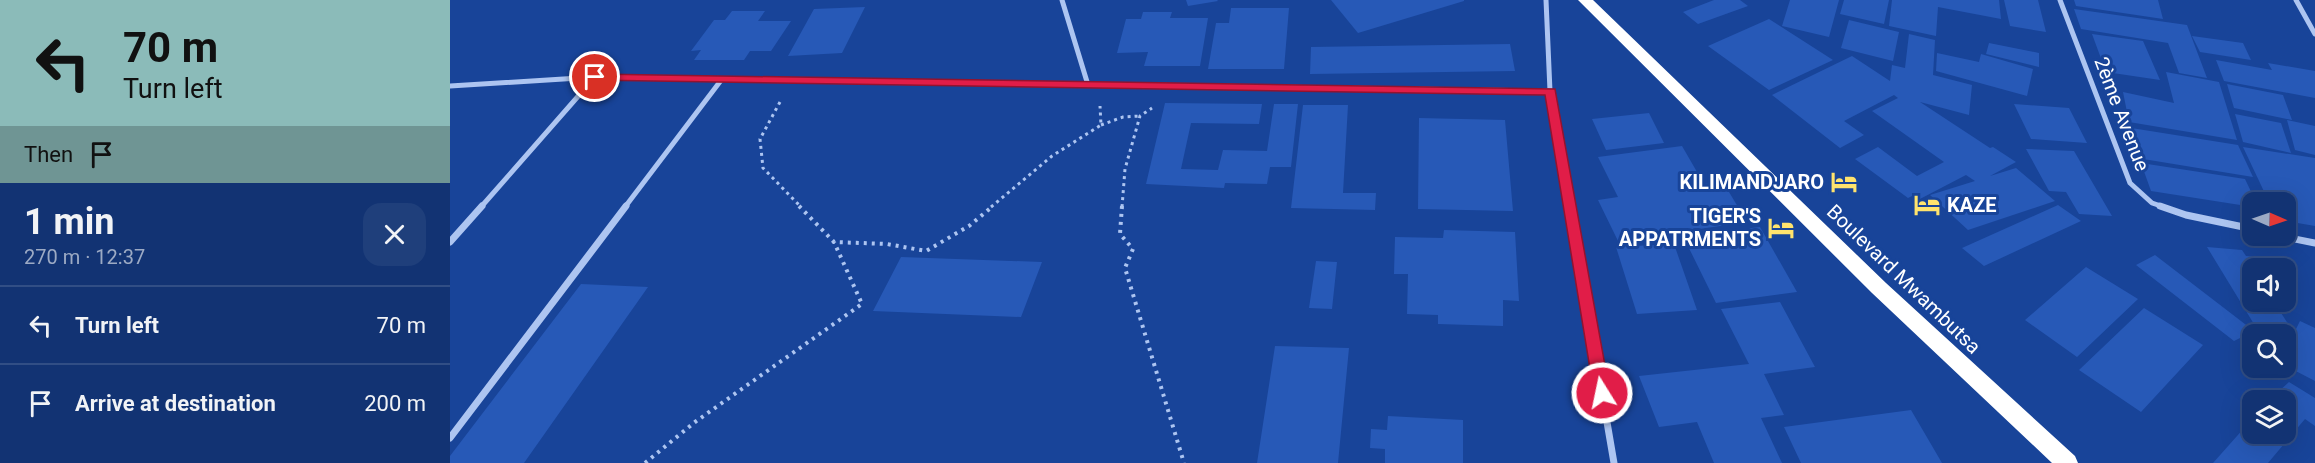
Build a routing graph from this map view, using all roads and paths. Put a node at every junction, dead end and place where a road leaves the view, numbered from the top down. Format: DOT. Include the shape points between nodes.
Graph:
graph roads {
  1 [pos="1062,0"];
  2 [pos="1546,0"];
  3 [pos="1584,0"];
  4 [pos="2060,0"];
  5 [pos="2296,0"];
  6 [pos="2315,34"];
  7 [pos="595,77"];
  8 [pos="722,79"];
  9 [pos="792,80"];
  10 [pos="1088,85"];
  11 [pos="1098,85"];
  12 [pos="450,86"];
  13 [pos="1173,86"];
  14 [pos="1550,91"];
  15 [pos="1140,116"];
  16 [pos="1101,125"];
  17 [pos="2242,228"];
  18 [pos="2296,239"];
  19 [pos="450,242"];
  20 [pos="834,242"];
  21 [pos="2315,243"];
  22 [pos="450,438"];
  23 [pos="645,463"];
  24 [pos="1184,463"];
  25 [pos="1614,463"];
  26 [pos="2067,463"];
  1 -- 10 [label="street"];
  2 -- 14 [label="street"];
  3 -- 26 [label="highway, Boulevard Mwambutsa" via="1879,288"];
  4 -- 17 [label="street, 2ème Avenue" via="2130,183 2152,203"];
  5 -- 6 [label="street"];
  7 -- 8 [label="street"];
  7 -- 12 [label="street"];
  7 -- 19 [label="street"];
  8 -- 9 [label="street"];
  8 -- 22 [label="street"];
  9 -- 10 [label="street"];
  9 -- 20 [label="path" via="760,140 763,168"];
  10 -- 11 [label="street"];
  11 -- 13 [label="street"];
  11 -- 16 [label="path"];
  13 -- 14 [label="street"];
  13 -- 15 [label="path"];
  14 -- 25 [label="street"];
  15 -- 16 [label="path"];
  15 -- 24 [label="path" via="1125,169 1120,234 1133,249 1125,268"];
  16 -- 20 [label="path" via="1052,156 969,226 926,251 887,244"];
  18 -- 21 [label="street"];
  20 -- 23 [label="path" via="862,304 695,422"];
}
